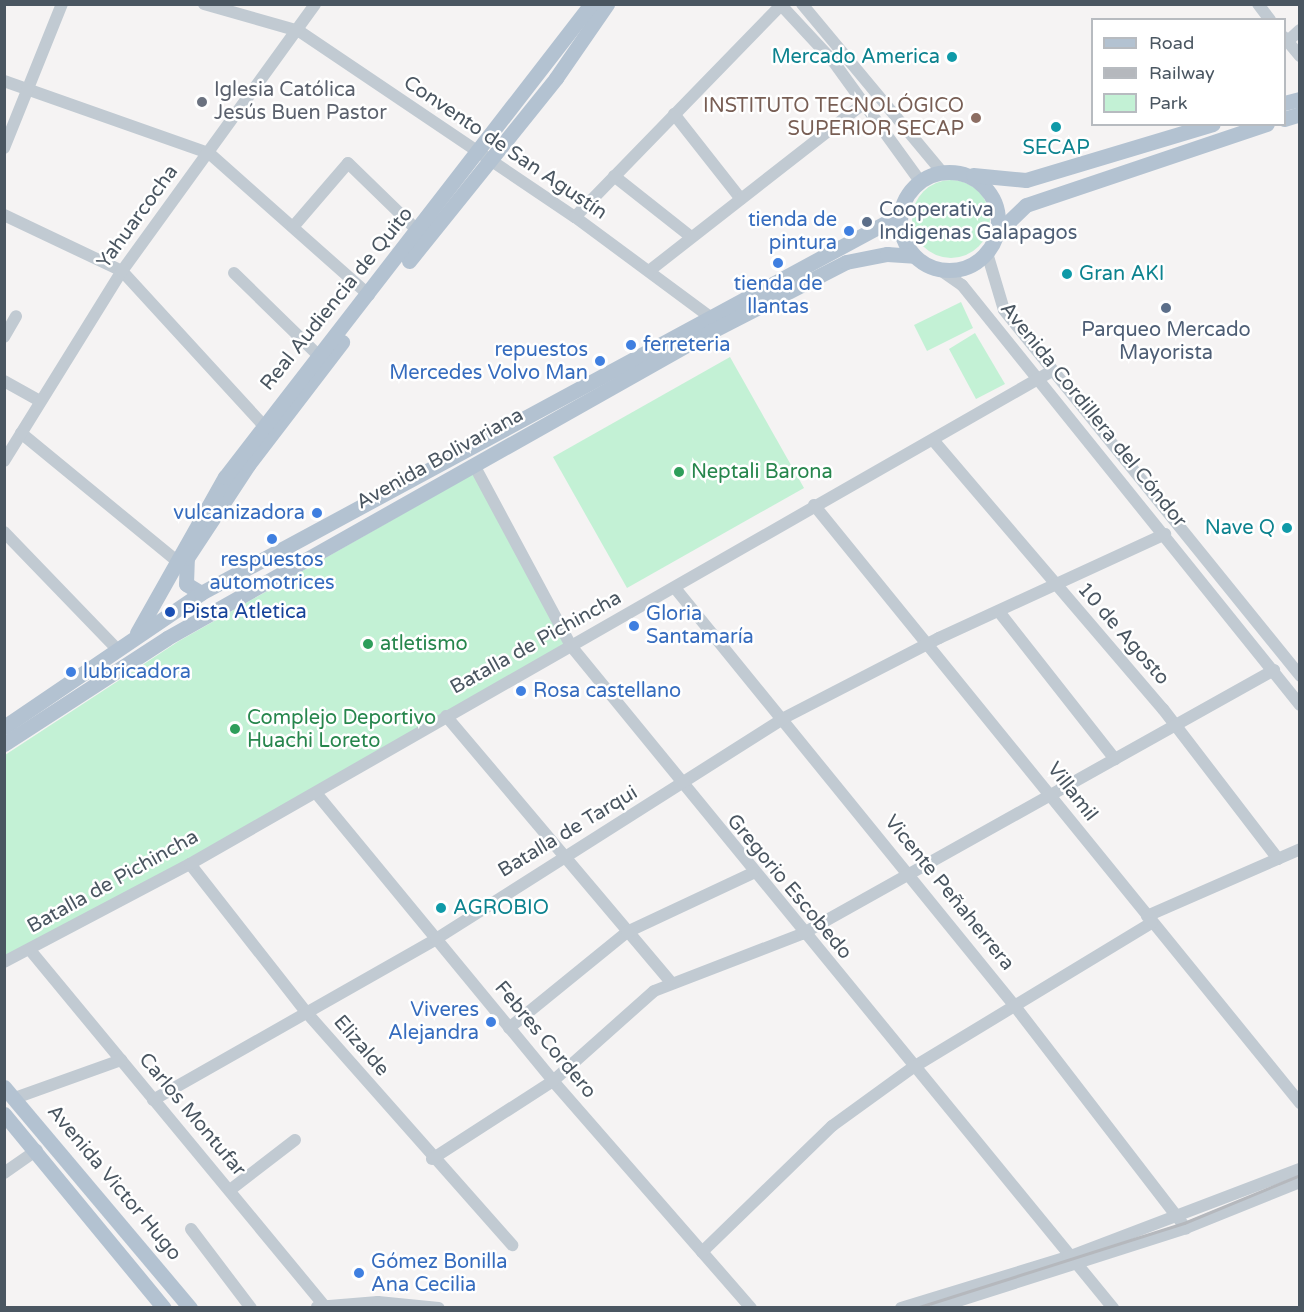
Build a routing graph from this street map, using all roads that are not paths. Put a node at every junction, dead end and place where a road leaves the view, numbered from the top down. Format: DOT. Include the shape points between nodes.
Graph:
graph roads {
  1 [pos="62,4"];
  2 [pos="204,4"];
  3 [pos="315,4"];
  4 [pos="591,4"];
  5 [pos="607,4"];
  6 [pos="802,4"];
  7 [pos="1258,4"];
  8 [pos="781,5"];
  9 [pos="1268,18"];
  10 [pos="1299,30"];
  11 [pos="299,31"];
  12 [pos="1286,39"];
  13 [pos="1299,56"];
  14 [pos="4,81"];
  15 [pos="30,88"];
  16 [pos="864,103"];
  17 [pos="674,114"];
  18 [pos="1206,126"];
  19 [pos="1261,126"];
  20 [pos="4,148"];
  21 [pos="209,153"];
  22 [pos="484,158"];
  23 [pos="942,172"];
  24 [pos="964,174"];
  25 [pos="614,176"];
  26 [pos="920,181"];
  27 [pos="741,199"];
  28 [pos="4,215"];
  29 [pos="900,215"];
  30 [pos="574,217"];
  31 [pos="293,227"];
  32 [pos="419,232"];
  33 [pos="997,232"];
  34 [pos="690,236"];
  35 [pos="987,253"];
  36 [pos="914,256"];
  37 [pos="939,269"];
  38 [pos="122,271"];
  39 [pos="649,271"];
  40 [pos="234,273"];
  41 [pos="369,295"];
  42 [pos="16,316"];
  43 [pos="709,316"];
  44 [pos="4,337"];
  45 [pos="318,355"];
  46 [pos="1052,371"];
  47 [pos="1039,379"];
  48 [pos="4,381"];
  49 [pos="38,400"];
  50 [pos="262,424"];
  51 [pos="21,433"];
  52 [pos="933,440"];
  53 [pos="4,461"];
  54 [pos="474,465"];
  55 [pos="814,505"];
  56 [pos="4,532"];
  57 [pos="1165,534"];
  58 [pos="179,565"];
  59 [pos="1055,586"];
  60 [pos="675,588"];
  61 [pos="201,593"];
  62 [pos="1000,612"];
  63 [pos="136,634"];
  64 [pos="930,643"];
  65 [pos="571,646"];
  66 [pos="115,647"];
  67 [pos="1274,670"];
  68 [pos="1299,676"];
  69 [pos="1299,705"];
  70 [pos="446,716"];
  71 [pos="782,720"];
  72 [pos="1175,725"];
  73 [pos="4,727"];
  74 [pos="4,744"];
  75 [pos="1115,759"];
  76 [pos="681,786"];
  77 [pos="316,793"];
  78 [pos="1049,795"];
  79 [pos="1299,849"];
  80 [pos="563,855"];
  81 [pos="1278,859"];
  82 [pos="190,864"];
  83 [pos="753,873"];
  84 [pos="908,874"];
  85 [pos="1149,920"];
  86 [pos="627,932"];
  87 [pos="802,934"];
  88 [pos="436,939"];
  89 [pos="30,950"];
  90 [pos="4,962"];
  91 [pos="671,982"];
  92 [pos="1014,1005"];
  93 [pos="307,1013"];
  94 [pos="509,1029"];
  95 [pos="120,1060"];
  96 [pos="912,1068"];
  97 [pos="553,1081"];
  98 [pos="10,1092"];
  99 [pos="153,1100"];
  100 [pos="1299,1103"];
  101 [pos="4,1114"];
  102 [pos="295,1140"];
  103 [pos="37,1150"];
  104 [pos="432,1159"];
  105 [pos="1299,1169"];
  106 [pos="4,1173"];
  107 [pos="1299,1182"];
  108 [pos="230,1190"];
  109 [pos="1183,1224"];
  110 [pos="191,1229"];
  111 [pos="512,1245"];
  112 [pos="702,1252"];
  113 [pos="1071,1261"];
  114 [pos="320,1307"];
  115 [pos="164,1308"];
  116 [pos="190,1308"];
  117 [pos="251,1308"];
  118 [pos="439,1308"];
  119 [pos="751,1308"];
  120 [pos="901,1308"];
  121 [pos="936,1308"];
  122 [pos="1113,1308"];
  1 -- 15 [label="street"];
  2 -- 11 [label="street, Convento de San Agustín"];
  3 -- 11 [label="street, Yahuarcocha"];
  4 -- 22 [label="main road, Real Audiencia de Quito"];
  5 -- 22 [label="main road, Real Audiencia de Quito"];
  6 -- 23 [label="street"];
  7 -- 9 [label="street"];
  8 -- 16 [label="street"];
  8 -- 17 [label="street"];
  10 -- 12 [label="street"];
  11 -- 21 [label="street, Yahuarcocha"];
  11 -- 22 [label="street, Convento de San Agustín"];
  12 -- 13 [label="street"];
  14 -- 15 [label="street"];
  15 -- 20 [label="street"];
  15 -- 21 [label="street"];
  16 -- 26 [label="street"];
  16 -- 27 [label="street"];
  17 -- 25 [label="street"];
  17 -- 27 [label="street"];
  18 -- 24 [label="main road" via="1026,180 1007,182"];
  19 -- 33 [label="main road" via="1026,205"];
  21 -- 31 [label="street"];
  21 -- 38 [label="street, Yahuarcocha"];
  22 -- 30 [label="street, Convento de San Agustín"];
  22 -- 32 [label="main road, Real Audiencia de Quito"];
  22 -- 58 [label="main road, Real Audiencia de Quito" via="278,423"];
  23 -- 24 [label="main road"];
  23 -- 26 [label="main road"];
  24 -- 33 [label="main road" via="993,197"];
  25 -- 30 [label="street"];
  25 -- 34 [label="street"];
  26 -- 29 [label="main road"];
  27 -- 34 [label="street"];
  28 -- 38 [label="street"];
  29 -- 36 [label="main road" via="906,244"];
  29 -- 43 [label="main road, Avenida Bolivariana"];
  30 -- 39 [label="street, Convento de San Agustín"];
  31 -- 32 [label="street" via="348,163"];
  31 -- 41 [label="street"];
  32 -- 41 [label="main road, Real Audiencia de Quito"];
  33 -- 35 [label="main road"];
  34 -- 39 [label="street"];
  35 -- 37 [label="main road" via="965,268"];
  35 -- 46 [label="street, Avenida Cordillera del Cóndor" via="1004,310"];
  36 -- 37 [label="main road"];
  36 -- 54 [label="main road, Avenida Bolivariana" via="846,262"];
  37 -- 47 [label="street, Avenida Cordillera del Cóndor" via="962,285"];
  38 -- 49 [label="street, Yahuarcocha"];
  38 -- 50 [label="street"];
  39 -- 43 [label="street, Convento de San Agustín"];
  40 -- 45 [label="street"];
  41 -- 45 [label="main road, Real Audiencia de Quito"];
  42 -- 44 [label="street"];
  43 -- 61 [label="main road, Avenida Bolivariana"];
  45 -- 50 [label="main road, Real Audiencia de Quito"];
  46 -- 47 [label="street, Batalla de Pichincha"];
  46 -- 68 [label="street, Avenida Cordillera del Cóndor"];
  47 -- 52 [label="street, Batalla de Pichincha"];
  47 -- 57 [label="street, Avenida Cordillera del Cóndor"];
  48 -- 49 [label="street"];
  49 -- 51 [label="street, Yahuarcocha"];
  50 -- 58 [label="main road, Real Audiencia de Quito" via="196,519"];
  51 -- 53 [label="street, Yahuarcocha"];
  51 -- 58 [label="street"];
  52 -- 55 [label="street, Batalla de Pichincha"];
  52 -- 59 [label="street, 10 de Agosto"];
  54 -- 65 [label="street, Gregorio Escobedo"];
  54 -- 74 [label="main road, Avenida Bolivariana" via="167,638"];
  55 -- 60 [label="street, Batalla de Pichincha"];
  55 -- 64 [label="street, Villamil"];
  56 -- 66 [label="street"];
  57 -- 59 [label="street"];
  57 -- 67 [label="street, Avenida Cordillera del Cóndor"];
  58 -- 61 [label="main road" via="186,584"];
  58 -- 63 [label="main road, Real Audiencia de Quito"];
  59 -- 62 [label="street"];
  59 -- 72 [label="street, 10 de Agosto"];
  60 -- 65 [label="street, Batalla de Pichincha"];
  60 -- 71 [label="street, Vicente Peñaherrera"];
  61 -- 63 [label="main road, Avenida Bolivariana"];
  62 -- 64 [label="street"];
  62 -- 75 [label="street"];
  63 -- 66 [label="main road, Avenida Bolivariana"];
  64 -- 71 [label="street, Batalla de Tarqui"];
  64 -- 78 [label="street, Villamil"];
  65 -- 70 [label="street, Batalla de Pichincha"];
  65 -- 76 [label="street, Gregorio Escobedo"];
  66 -- 73 [label="main road, Avenida Bolivariana"];
  67 -- 69 [label="street, Avenida Cordillera del Cóndor"];
  67 -- 72 [label="street"];
  70 -- 77 [label="street, Batalla de Pichincha"];
  70 -- 80 [label="street"];
  71 -- 76 [label="street, Batalla de Tarqui"];
  71 -- 84 [label="street, Vicente Peñaherrera"];
  72 -- 75 [label="street"];
  72 -- 81 [label="street, 10 de Agosto"];
  75 -- 78 [label="street"];
  76 -- 80 [label="street, Batalla de Tarqui"];
  76 -- 83 [label="street, Gregorio Escobedo"];
  77 -- 82 [label="street, Batalla de Pichincha"];
  77 -- 88 [label="street, Febres Cordero"];
  78 -- 84 [label="street"];
  78 -- 85 [label="street, Villamil"];
  79 -- 81 [label="street"];
  80 -- 86 [label="street"];
  80 -- 88 [label="street, Batalla de Tarqui"];
  81 -- 85 [label="street"];
  82 -- 89 [label="street, Batalla de Pichincha"];
  82 -- 93 [label="street, Elizalde"];
  83 -- 86 [label="street"];
  83 -- 87 [label="street, Gregorio Escobedo"];
  84 -- 87 [label="street"];
  84 -- 92 [label="street, Vicente Peñaherrera"];
  85 -- 92 [label="street"];
  85 -- 100 [label="street, Villamil"];
  86 -- 91 [label="street"];
  86 -- 94 [label="street"];
  87 -- 91 [label="street"];
  87 -- 96 [label="street, Gregorio Escobedo"];
  88 -- 93 [label="street, Batalla de Tarqui"];
  88 -- 94 [label="street, Febres Cordero"];
  89 -- 90 [label="street, Batalla de Pichincha"];
  89 -- 95 [label="street, Carlos Montufar"];
  91 -- 97 [label="street" via="654,991"];
  92 -- 96 [label="street"];
  92 -- 109 [label="street, Vicente Peñaherrera"];
  93 -- 99 [label="street, Batalla de Tarqui"];
  93 -- 104 [label="street, Elizalde"];
  94 -- 97 [label="street, Febres Cordero"];
  95 -- 98 [label="street"];
  95 -- 99 [label="street, Carlos Montufar"];
  96 -- 112 [label="street" via="795,1158"];
  96 -- 113 [label="street, Gregorio Escobedo"];
  97 -- 104 [label="street"];
  97 -- 112 [label="street, Febres Cordero"];
  98 -- 116 [label="main road, Avenida Victor Hugo"];
  99 -- 108 [label="street, Carlos Montufar"];
  101 -- 103 [label="main road, Avenida Victor Hugo"];
  102 -- 108 [label="street"];
  103 -- 106 [label="street"];
  103 -- 115 [label="main road, Avenida Victor Hugo"];
  104 -- 111 [label="street, Elizalde"];
  105 -- 109 [label="street"];
  107 -- 109 [label="street"];
  108 -- 114 [label="street, Carlos Montufar"];
  109 -- 113 [label="street"];
  110 -- 117 [label="street"];
  112 -- 119 [label="street, Febres Cordero"];
  113 -- 120 [label="street"];
  113 -- 121 [label="street"];
  113 -- 122 [label="street, Gregorio Escobedo"];
  114 -- 118 [label="street" via="378,1302"];
}
